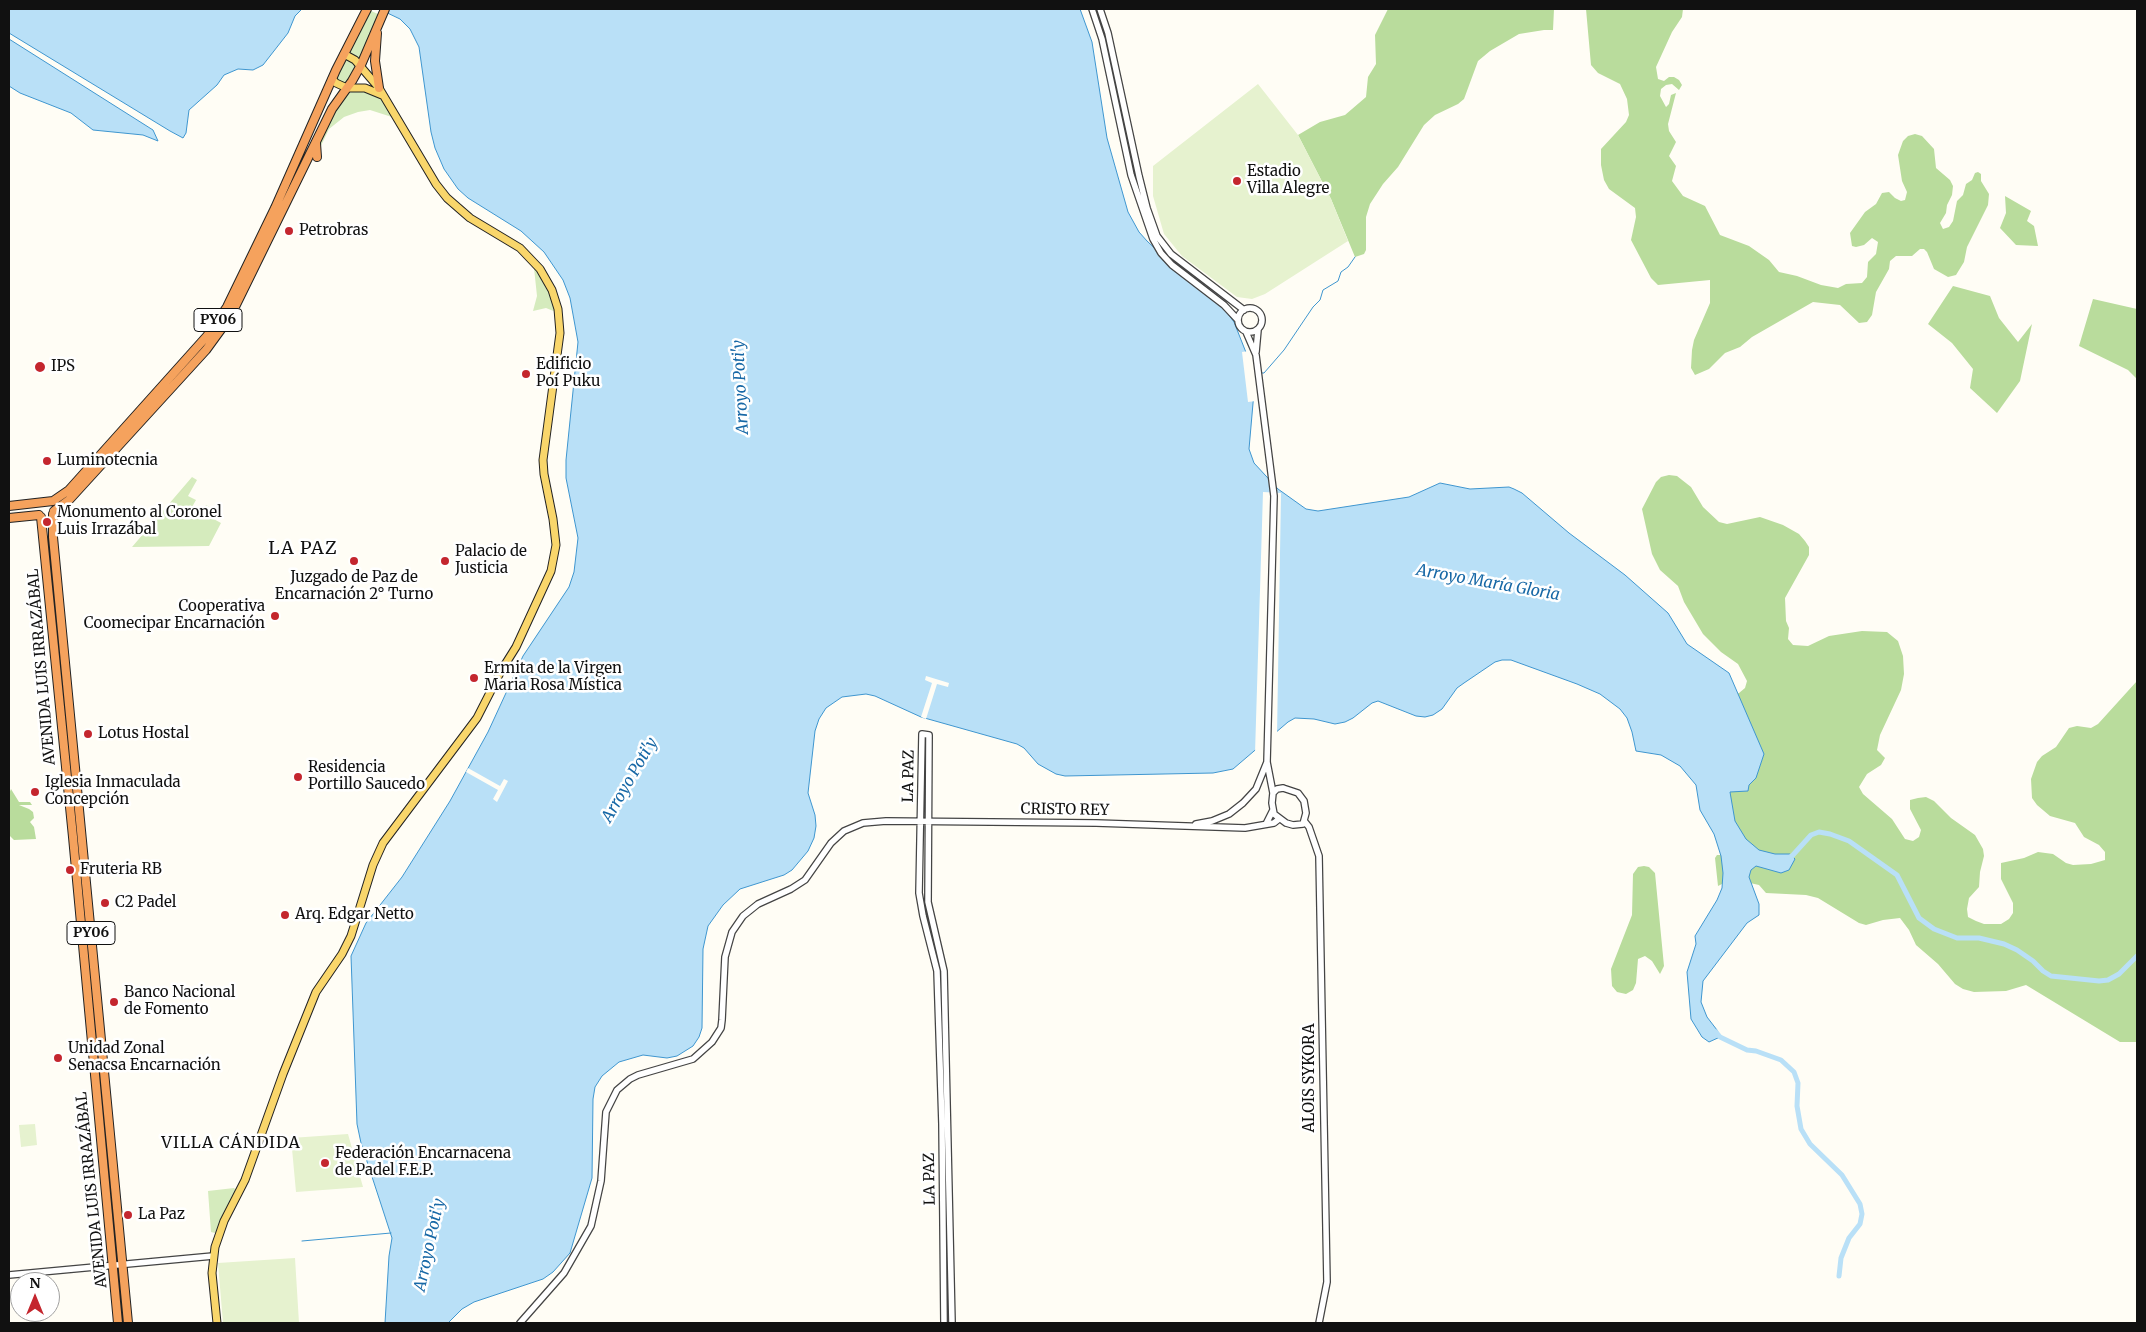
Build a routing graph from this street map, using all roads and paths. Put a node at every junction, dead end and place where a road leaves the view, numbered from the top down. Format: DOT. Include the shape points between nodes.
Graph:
graph roads {
  1 [pos="366,9"];
  2 [pos="385,9"];
  3 [pos="1092,9"];
  4 [pos="1100,9"];
  5 [pos="377,26"];
  6 [pos="344,54"];
  7 [pos="360,65"];
  8 [pos="332,78"];
  9 [pos="347,88"];
  10 [pos="379,88"];
  11 [pos="385,96"];
  12 [pos="316,141"];
  13 [pos="317,157"];
  14 [pos="1244,310"];
  15 [pos="1238,320"];
  16 [pos="1258,330"];
  17 [pos="1246,332"];
  18 [pos="1256,355"];
  19 [pos="69,500"];
  20 [pos="45,503"];
  21 [pos="9,506"];
  22 [pos="54,513"];
  23 [pos="40,516"];
  24 [pos="9,518"];
  25 [pos="53,532"];
  26 [pos="1267,762"];
  27 [pos="1271,777"];
  28 [pos="1284,788"];
  29 [pos="1273,793"];
  30 [pos="1273,810"];
  31 [pos="1279,819"];
  32 [pos="920,821"];
  33 [pos="928,821"];
  34 [pos="1266,824"];
  35 [pos="1303,824"];
  36 [pos="1188,826"];
  37 [pos="213,1256"];
  38 [pos="122,1264"];
  39 [pos="114,1265"];
  40 [pos="9,1275"];
  41 [pos="118,1323"];
  42 [pos="128,1323"];
  43 [pos="217,1323"];
  44 [pos="520,1323"];
  45 [pos="944,1323"];
  46 [pos="952,1323"];
  47 [pos="1319,1323"];
  1 -- 6 [label="highway, PY06"];
  2 -- 5 [label="highway, PY06"];
  3 -- 15 [label="street" via="1102,39 1131,174 1153,239 1172,265 1224,305"];
  4 -- 14 [label="street" via="1147,208 1157,236 1171,254"];
  5 -- 7 [label="highway, PY06"];
  5 -- 10 [label="highway" via="374,60"];
  6 -- 7 [label="main road"];
  6 -- 8 [label="highway, PY06"];
  7 -- 9 [label="highway, PY06"];
  7 -- 10 [label="main road"];
  8 -- 9 [label="main road"];
  8 -- 20 [label="highway, PY06" via="276,208 218,321 69,490 58,499"];
  9 -- 11 [label="main road" via="365,88"];
  9 -- 12 [label="highway, PY06"];
  10 -- 11 [label="main road"];
  11 -- 37 [label="main road" via="447,198 470,218 526,254 544,276 556,302 559,343 544,460 555,533 554,560 535,610 478,718 376,857 351,936 316,992"];
  12 -- 13 [label="highway"];
  12 -- 19 [label="highway, PY06" via="230,317 206,350"];
  14 -- 15 [label="street"];
  14 -- 16 [label="street" via="1254,308 1260,313 1262,324"];
  15 -- 17 [label="street"];
  16 -- 17 [label="street"];
  16 -- 18 [label="street"];
  17 -- 18 [label="street"];
  18 -- 26 [label="street" via="1274,496"];
  19 -- 22 [label="highway, PY06"];
  19 -- 25 [label="highway"];
  20 -- 21 [label="highway"];
  20 -- 22 [label="highway" via="53,506"];
  20 -- 23 [label="highway" via="38,508"];
  22 -- 23 [label="highway" via="48,518"];
  22 -- 25 [label="highway, PY06"];
  23 -- 24 [label="highway"];
  23 -- 39 [label="highway, AVENIDA LUIS IRRAZÁBAL / PY06"];
  25 -- 38 [label="highway, PY06"];
  26 -- 27 [label="street"];
  26 -- 36 [label="street" via="1256,789 1244,803 1212,821"];
  27 -- 28 [label="street"];
  27 -- 29 [label="street"];
  28 -- 29 [label="street"];
  28 -- 35 [label="street" via="1304,800 1306,813"];
  29 -- 30 [label="street"];
  30 -- 31 [label="street"];
  30 -- 34 [label="street"];
  31 -- 34 [label="street, CRISTO REY"];
  31 -- 35 [label="street" via="1289,824"];
  32 -- 33 [label="street, CRISTO REY"];
  32 -- 33 [label="street, LA PAZ" via="922,734 929,735"];
  32 -- 44 [label="street, CRISTO REY" via="851,827 837,838 805,880 758,904 738,922 726,948 721,1028 712,1042 693,1059 638,1075 617,1090 606,1112 602,1181 591,1226 564,1273"];
  32 -- 45 [label="street, LA PAZ" via="921,905 937,971"];
  33 -- 36 [label="street, CRISTO REY"];
  33 -- 46 [label="street, LA PAZ" via="928,902 944,971"];
  34 -- 36 [label="street, CRISTO REY" via="1245,828"];
  35 -- 47 [label="street, ALOIS SYKORA" via="1309,827 1319,856 1327,1282"];
  37 -- 38 [label="street"];
  37 -- 43 [label="main road"];
  38 -- 39 [label="street"];
  38 -- 42 [label="highway, PY06"];
  39 -- 40 [label="street"];
  39 -- 41 [label="highway, AVENIDA LUIS IRRAZÁBAL / PY06"];
}
